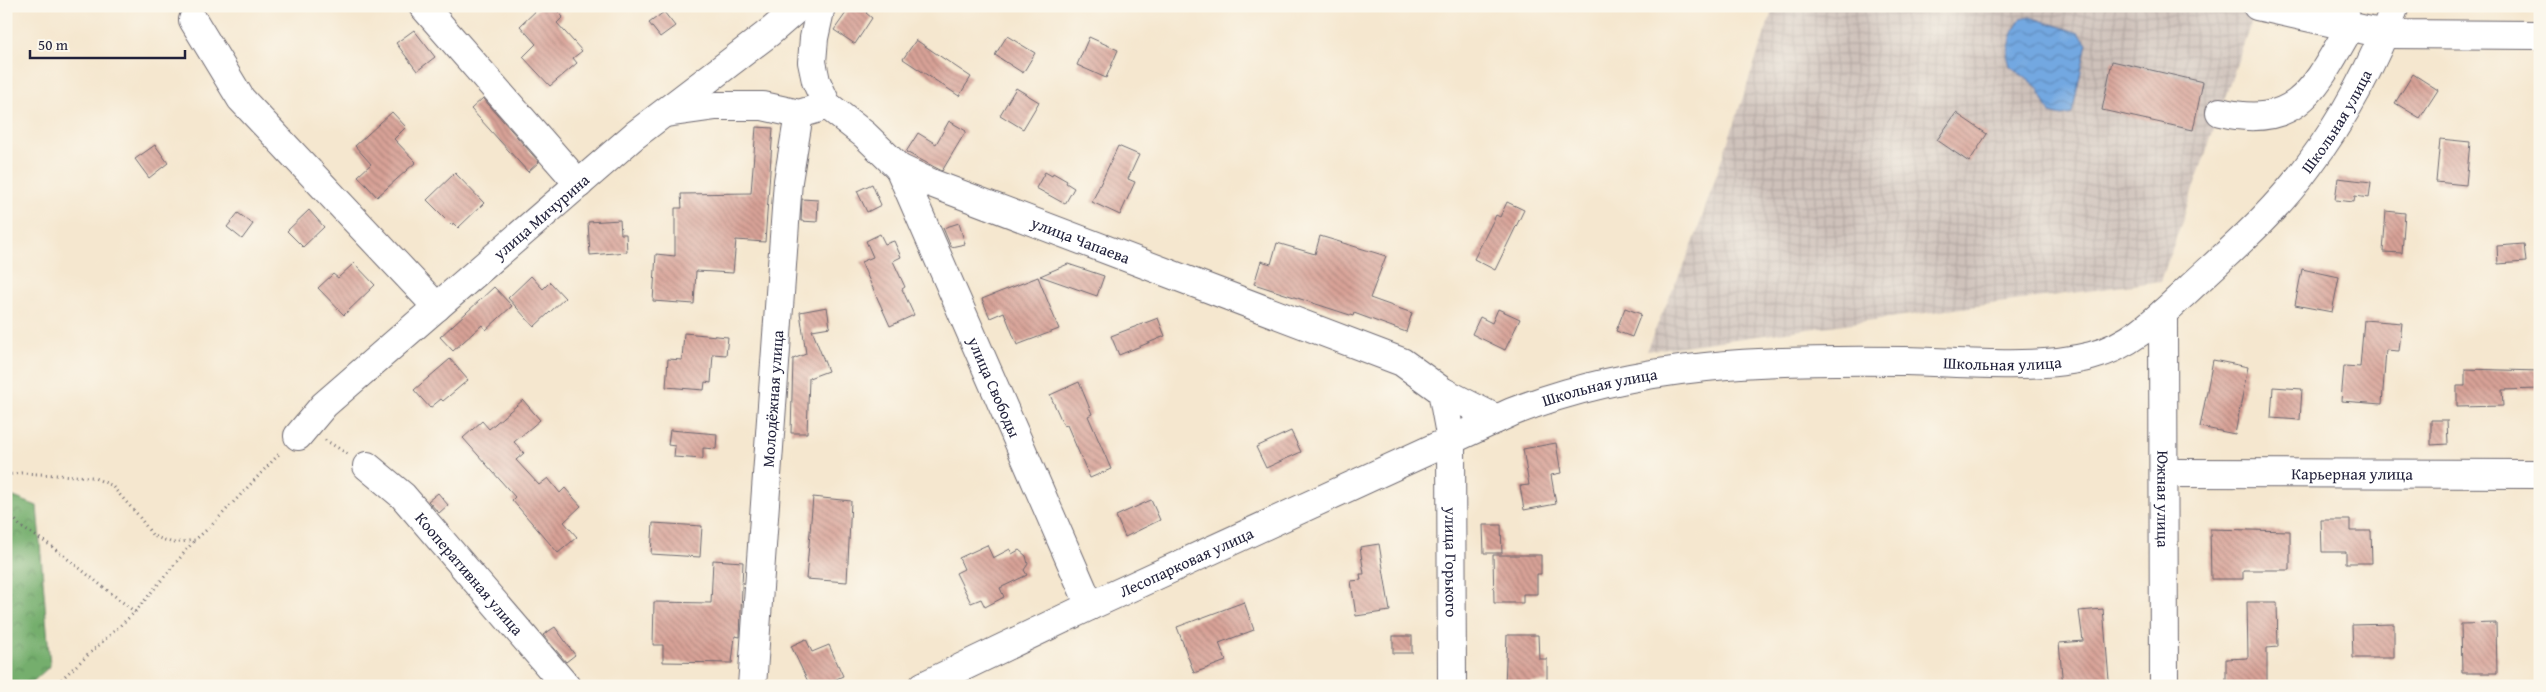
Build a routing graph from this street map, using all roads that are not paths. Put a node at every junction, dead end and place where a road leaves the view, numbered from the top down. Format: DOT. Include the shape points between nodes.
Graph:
graph roads {
  1 [pos="423,6"];
  2 [pos="800,6"];
  3 [pos="822,6"];
  4 [pos="2257,6"];
  5 [pos="2395,6"];
  6 [pos="196,11"];
  7 [pos="2345,17"];
  8 [pos="2384,34"];
  9 [pos="2540,35"];
  10 [pos="827,105"];
  11 [pos="2220,112"];
  12 [pos="664,113"];
  13 [pos="799,114"];
  14 [pos="899,168"];
  15 [pos="579,184"];
  16 [pos="436,307"];
  17 [pos="2163,313"];
  18 [pos="1442,391"];
  19 [pos="1497,419"];
  20 [pos="298,436"];
  21 [pos="1450,440"];
  22 [pos="368,466"];
  23 [pos="2164,473"];
  24 [pos="2540,474"];
  25 [pos="1090,606"];
  26 [pos="566,686"];
  27 [pos="752,686"];
  28 [pos="923,686"];
  29 [pos="1452,686"];
  30 [pos="2164,686"];
  1 -- 15 [label="street"];
  2 -- 12 [label="street"];
  3 -- 10 [label="street, улица Чапаева" via="812,62"];
  4 -- 7 [label="street"];
  5 -- 8 [label="street, Школьная улица"];
  6 -- 16 [label="street" via="241,99"];
  7 -- 8 [label="street"];
  7 -- 11 [label="street" via="2326,68 2302,101 2282,113 2265,117"];
  8 -- 9 [label="street"];
  8 -- 17 [label="street, Школьная улица" via="2360,83 2309,165 2248,233"];
  10 -- 13 [label="street, улица Мичурина"];
  10 -- 14 [label="street, улица Чапаева" via="866,134"];
  12 -- 13 [label="street, улица Мичурина" via="707,106 744,105"];
  12 -- 15 [label="street, улица Мичурина"];
  13 -- 27 [label="street, Молодёжная улица" via="788,180"];
  14 -- 18 [label="street, улица Чапаева" via="1402,362"];
  14 -- 25 [label="street, улица Свободы"];
  15 -- 16 [label="street, улица Мичурина"];
  16 -- 20 [label="street, улица Мичурина" via="324,405"];
  17 -- 19 [label="street, Школьная улица" via="2147,328 2110,350 2073,360 2021,363 1739,363 1583,387"];
  17 -- 23 [label="street, Южная улица"];
  18 -- 19 [label="street, улица Чапаева"];
  18 -- 21 [label="street"];
  19 -- 21 [label="street, Школьная улица"];
  21 -- 25 [label="street, Лесопарковая улица"];
  21 -- 29 [label="street, улица Горького"];
  22 -- 26 [label="street, Кооперативная улица" via="403,496"];
  23 -- 24 [label="street, Карьерная улица"];
  23 -- 30 [label="street, Южная улица"];
  25 -- 28 [label="street, Лесопарковая улица"];
}
